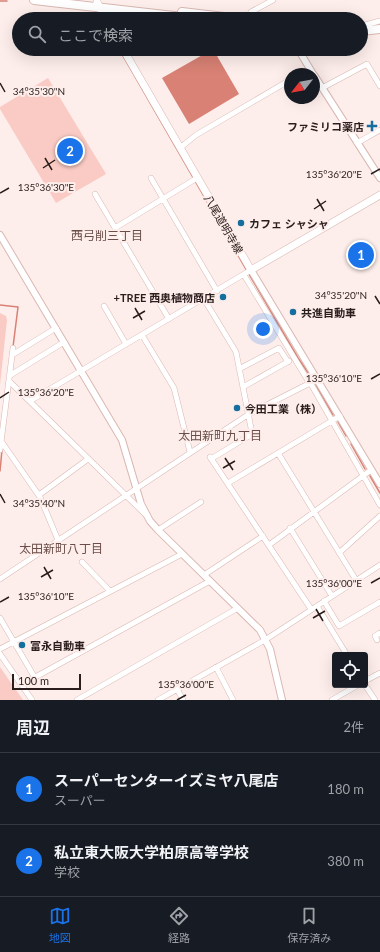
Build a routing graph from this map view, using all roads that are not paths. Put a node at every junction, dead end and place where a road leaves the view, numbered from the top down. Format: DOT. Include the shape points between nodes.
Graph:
graph roads {
  1 [pos="34,0"];
  2 [pos="87,0"];
  3 [pos="272,0"];
  4 [pos="97,3"];
  5 [pos="102,12"];
  6 [pos="155,12"];
  7 [pos="178,12"];
  8 [pos="250,12"];
  9 [pos="380,23"];
  10 [pos="368,27"];
  11 [pos="368,29"];
  12 [pos="380,30"];
  13 [pos="127,56"];
  14 [pos="302,56"];
  15 [pos="309,68"];
  16 [pos="284,84"];
  17 [pos="320,85"];
  18 [pos="380,86"];
  19 [pos="322,88"];
  20 [pos="380,130"];
  21 [pos="357,143"];
  22 [pos="180,148"];
  23 [pos="151,178"];
  24 [pos="380,178"];
  25 [pos="195,179"];
  26 [pos="95,194"];
  27 [pos="380,195"];
  28 [pos="164,199"];
  29 [pos="115,228"];
  30 [pos="0,235"];
  31 [pos="251,270"];
  32 [pos="244,275"];
  33 [pos="217,291"];
  34 [pos="204,299"];
  35 [pos="104,306"];
  36 [pos="169,319"];
  37 [pos="56,328"];
  38 [pos="142,335"];
  39 [pos="64,342"];
  40 [pos="126,344"];
  41 [pos="12,348"];
  42 [pos="12,355"];
  43 [pos="294,358"];
  44 [pos="288,362"];
  45 [pos="239,370"];
  46 [pos="82,372"];
  47 [pos="9,378"];
  48 [pos="318,379"];
  49 [pos="310,384"];
  50 [pos="243,387"];
  51 [pos="30,401"];
  52 [pos="249,414"];
  53 [pos="340,416"];
  54 [pos="332,421"];
  55 [pos="1,441"];
  56 [pos="0,450"];
  57 [pos="190,452"];
  58 [pos="278,453"];
  59 [pos="88,459"];
  60 [pos="372,470"];
  61 [pos="363,476"];
  62 [pos="228,483"];
  63 [pos="380,484"];
  64 [pos="136,488"];
  65 [pos="39,495"];
  66 [pos="124,496"];
  67 [pos="201,502"];
  68 [pos="380,505"];
  69 [pos="314,512"];
  70 [pos="147,516"];
  71 [pos="380,516"];
  72 [pos="290,528"];
  73 [pos="158,530"];
  74 [pos="263,536"];
  75 [pos="58,540"];
  76 [pos="269,545"];
  77 [pos="339,553"];
  78 [pos="182,554"];
  79 [pos="82,562"];
  80 [pos="380,565"];
  81 [pos="204,575"];
  82 [pos="0,578"];
  83 [pos="356,580"];
  84 [pos="210,581"];
  85 [pos="110,591"];
  86 [pos="332,596"];
  87 [pos="324,601"];
  88 [pos="380,602"];
  89 [pos="317,606"];
  90 [pos="238,608"];
  91 [pos="312,609"];
  92 [pos="0,618"];
  93 [pos="380,633"];
  94 [pos="266,640"];
  95 [pos="377,640"];
  96 [pos="13,642"];
  97 [pos="0,649"];
  98 [pos="345,652"];
  99 [pos="0,654"];
  100 [pos="216,667"];
  101 [pos="380,673"];
  102 [pos="35,678"];
  103 [pos="368,679"];
  104 [pos="21,685"];
  105 [pos="353,688"];
  106 [pos="367,688"];
  107 [pos="177,689"];
  108 [pos="32,700"];
  109 [pos="77,700"];
  110 [pos="158,700"];
  111 [pos="183,700"];
  112 [pos="233,700"];
  113 [pos="282,700"];
  114 [pos="332,700"];
  115 [pos="375,700"];
  1 -- 4 [label="highway"];
  2 -- 4 [label="highway"];
  3 -- 8 [label="street"];
  4 -- 5 [label="main road"];
  4 -- 6 [label="highway"];
  4 -- 7 [label="highway"];
  9 -- 10 [label="highway"];
  11 -- 12 [label="highway"];
  13 -- 22 [label="main road, 八尾道明寺線"];
  14 -- 15 [label="street"];
  16 -- 22 [label="street" via="196,135"];
  17 -- 19 [label="street"];
  18 -- 19 [label="street" via="367,64"];
  19 -- 21 [label="street"];
  20 -- 21 [label="street"];
  21 -- 24 [label="street"];
  22 -- 25 [label="main road, 八尾道明寺線"];
  23 -- 28 [label="street"];
  25 -- 28 [label="street"];
  25 -- 31 [label="main road, 八尾道明寺線"];
  26 -- 29 [label="street"];
  27 -- 31 [label="main road"];
  28 -- 29 [label="street"];
  28 -- 33 [label="street"];
  29 -- 36 [label="street"];
  30 -- 37 [label="street"];
  31 -- 32 [label="street"];
  31 -- 48 [label="street"];
  32 -- 33 [label="street"];
  32 -- 43 [label="street"];
  33 -- 34 [label="street"];
  34 -- 36 [label="street"];
  34 -- 45 [label="street" via="236,352"];
  35 -- 40 [label="street"];
  36 -- 38 [label="street"];
  37 -- 39 [label="street"];
  37 -- 42 [label="street"];
  38 -- 40 [label="street"];
  38 -- 57 [label="street" via="174,388"];
  39 -- 46 [label="street"];
  39 -- 47 [label="street"];
  40 -- 46 [label="street"];
  41 -- 42 [label="street"];
  42 -- 47 [label="street"];
  43 -- 44 [label="street"];
  43 -- 49 [label="street"];
  44 -- 45 [label="street" via="279,348"];
  44 -- 50 [label="street"];
  45 -- 50 [label="street"];
  46 -- 51 [label="street"];
  46 -- 64 [label="street" via="122,440"];
  47 -- 51 [label="street"];
  47 -- 55 [label="street"];
  48 -- 49 [label="street"];
  48 -- 53 [label="street"];
  49 -- 52 [label="street"];
  49 -- 54 [label="street"];
  50 -- 52 [label="street"];
  51 -- 59 [label="street"];
  52 -- 57 [label="street"];
  52 -- 62 [label="street" via="253,436 210,458"];
  53 -- 54 [label="street"];
  53 -- 60 [label="street"];
  54 -- 58 [label="street"];
  54 -- 61 [label="street"];
  55 -- 56 [label="street"];
  55 -- 65 [label="street"];
  57 -- 64 [label="street"];
  58 -- 62 [label="street"];
  58 -- 69 [label="street"];
  59 -- 65 [label="street"];
  59 -- 66 [label="street"];
  60 -- 61 [label="street"];
  60 -- 63 [label="street"];
  61 -- 68 [label="street"];
  61 -- 69 [label="street"];
  62 -- 74 [label="street"];
  64 -- 66 [label="street"];
  64 -- 70 [label="street"];
  65 -- 75 [label="street"];
  66 -- 70 [label="street"];
  66 -- 75 [label="street"];
  67 -- 73 [label="street"];
  69 -- 72 [label="street"];
  69 -- 77 [label="street"];
  70 -- 73 [label="street"];
  71 -- 77 [label="street"];
  72 -- 76 [label="street"];
  72 -- 86 [label="street"];
  73 -- 78 [label="street"];
  74 -- 76 [label="street"];
  74 -- 81 [label="street"];
  75 -- 82 [label="street"];
  76 -- 91 [label="street"];
  77 -- 83 [label="street"];
  78 -- 81 [label="street"];
  78 -- 85 [label="street"];
  79 -- 85 [label="street"];
  80 -- 83 [label="street"];
  81 -- 84 [label="street"];
  83 -- 86 [label="street"];
  84 -- 90 [label="street"];
  84 -- 102 [label="street"];
  85 -- 96 [label="street"];
  86 -- 87 [label="street"];
  87 -- 88 [label="street" via="340,626"];
  87 -- 89 [label="street"];
  89 -- 91 [label="street"];
  89 -- 98 [label="street"];
  90 -- 94 [label="street" via="260,630"];
  90 -- 109 [label="street"];
  91 -- 94 [label="street"];
  92 -- 96 [label="street"];
  93 -- 95 [label="street" via="375,636"];
  94 -- 100 [label="street"];
  94 -- 113 [label="street"];
  96 -- 97 [label="street"];
  96 -- 102 [label="street"];
  99 -- 104 [label="street"];
  100 -- 107 [label="street"];
  100 -- 112 [label="street"];
  101 -- 103 [label="street"];
  102 -- 104 [label="street"];
  104 -- 108 [label="street"];
  105 -- 114 [label="street"];
  106 -- 115 [label="street"];
  107 -- 110 [label="street"];
  107 -- 111 [label="street"];
}
